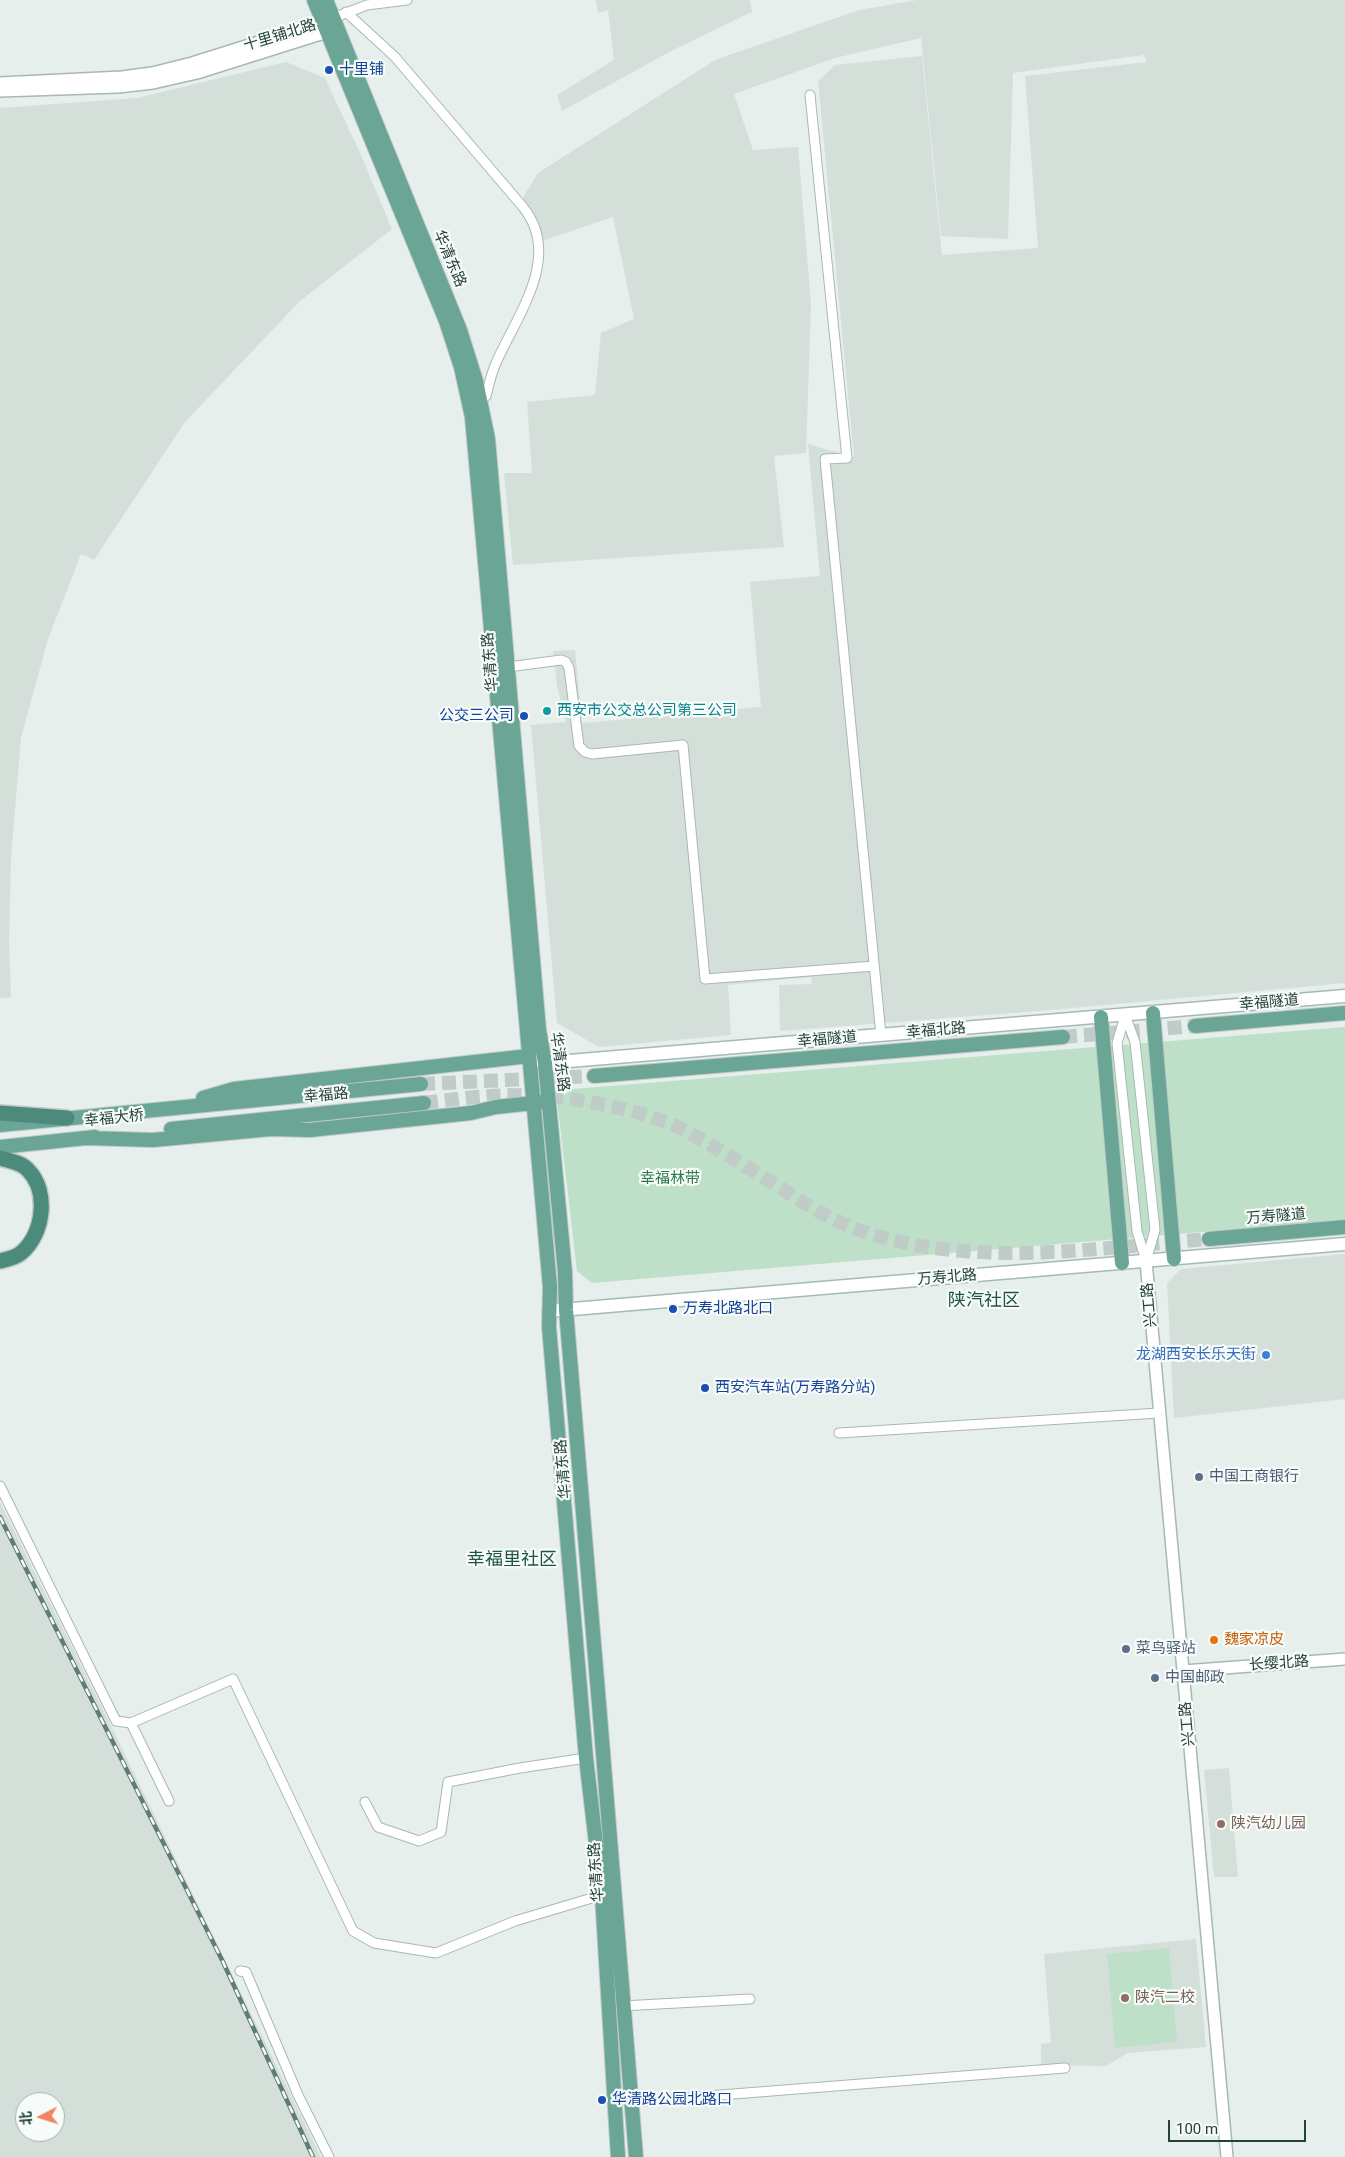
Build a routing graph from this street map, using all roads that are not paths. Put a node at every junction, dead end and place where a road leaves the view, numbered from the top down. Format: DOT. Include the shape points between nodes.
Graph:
graph roads {
  1 [pos="304,0"];
  2 [pos="314,0"];
  3 [pos="326,0"];
  4 [pos="407,0"];
  5 [pos="346,12"];
  6 [pos="328,24"];
  7 [pos="0,83"];
  8 [pos="0,91"];
  9 [pos="810,95"];
  10 [pos="486,396"];
  11 [pos="496,520"];
  12 [pos="508,667"];
  13 [pos="874,966"];
  14 [pos="1345,996"];
  15 [pos="1153,1013"];
  16 [pos="1345,1013"];
  17 [pos="1125,1015"];
  18 [pos="1101,1017"];
  19 [pos="1195,1026"];
  20 [pos="881,1035"];
  21 [pos="1063,1038"];
  22 [pos="529,1056"];
  23 [pos="545,1063"];
  24 [pos="594,1076"];
  25 [pos="421,1084"];
  26 [pos="232,1095"];
  27 [pos="548,1102"];
  28 [pos="424,1103"];
  29 [pos="533,1103"];
  30 [pos="0,1113"];
  31 [pos="67,1118"];
  32 [pos="232,1122"];
  33 [pos="0,1125"];
  34 [pos="86,1138"];
  35 [pos="0,1147"];
  36 [pos="0,1158"];
  37 [pos="1345,1227"];
  38 [pos="1209,1239"];
  39 [pos="1345,1244"];
  40 [pos="1174,1259"];
  41 [pos="1146,1260"];
  42 [pos="0,1261"];
  43 [pos="1122,1263"];
  44 [pos="566,1310"];
  45 [pos="549,1311"];
  46 [pos="1158,1413"];
  47 [pos="839,1433"];
  48 [pos="0,1486"];
  49 [pos="1345,1659"];
  50 [pos="1183,1671"];
  51 [pos="131,1723"];
  52 [pos="586,1758"];
  53 [pos="169,1801"];
  54 [pos="366,1802"];
  55 [pos="602,1896"];
  56 [pos="240,1971"];
  57 [pos="750,1998"];
  58 [pos="622,2006"];
  59 [pos="1065,2068"];
  60 [pos="630,2102"];
  61 [pos="329,2157"];
  62 [pos="618,2157"];
  63 [pos="636,2157"];
  64 [pos="1227,2157"];
  1 -- 6 [label="main road"];
  2 -- 6 [label="main road, 华清东路"];
  3 -- 6 [label="main road, 华清东路"];
  4 -- 5 [label="street" via="367,5"];
  5 -- 6 [label="street"];
  5 -- 10 [label="street" via="395,57 523,206 537,232 538,254 533,286 496,362"];
  6 -- 7 [label="street, 十里铺北路" via="152,73"];
  6 -- 8 [label="street, 十里铺北路" via="197,73 152,83"];
  6 -- 10 [label="main road" via="355,50 460,306 476,352"];
  6 -- 11 [label="main road, 华清东路" via="451,305 468,354 488,440"];
  6 -- 22 [label="main road, 华清东路" via="340,64 453,343 472,418"];
  9 -- 13 [label="street" via="847,458 826,459"];
  10 -- 11 [label="main road" via="496,449"];
  11 -- 12 [label="main road, 华清东路"];
  12 -- 13 [label="street" via="566,662 579,746 585,752 683,745 704,979"];
  12 -- 23 [label="main road, 华清东路" via="538,1030"];
  13 -- 20 [label="street"];
  14 -- 15 [label="main road, 幸福北路"];
  15 -- 17 [label="main road, 幸福北路"];
  15 -- 40 [label="main road"];
  16 -- 19 [label="main road, 幸福隧道"];
  17 -- 18 [label="main road, 幸福北路"];
  17 -- 41 [label="street, 兴工路" via="1117,1043 1136,1231"];
  17 -- 41 [label="street, 兴工路" via="1135,1042 1155,1230"];
  18 -- 20 [label="main road, 幸福北路"];
  18 -- 43 [label="main road"];
  20 -- 23 [label="main road, 幸福北路"];
  21 -- 24 [label="main road, 幸福隧道"];
  22 -- 23 [label="main road, 幸福北路"];
  22 -- 26 [label="main road"];
  22 -- 29 [label="main road, 华清东路"];
  23 -- 27 [label="main road, 华清东路"];
  25 -- 26 [label="main road, 幸福路"];
  26 -- 31 [label="main road, 幸福大桥" via="171,1108"];
  27 -- 29 [label="main road"];
  27 -- 44 [label="main road, 华清东路"];
  28 -- 32 [label="main road, 幸福路"];
  29 -- 34 [label="main road" via="310,1130 271,1129 153,1140"];
  29 -- 45 [label="main road, 华清东路" via="550,1287"];
  30 -- 31 [label="highway"];
  31 -- 33 [label="main road, 幸福大桥"];
  32 -- 34 [label="main road, 幸福大桥"];
  34 -- 35 [label="main road, 幸福大桥"];
  36 -- 42 [label="highway" via="28,1169 38,1184 42,1201 37,1228 28,1246 14,1258"];
  37 -- 38 [label="main road, 万寿隧道"];
  39 -- 40 [label="main road, 万寿北路"];
  40 -- 41 [label="main road, 万寿北路"];
  41 -- 43 [label="main road, 万寿北路"];
  41 -- 46 [label="street, 兴工路"];
  43 -- 44 [label="main road, 万寿北路"];
  44 -- 45 [label="main road, 万寿北路"];
  44 -- 58 [label="main road, 华清东路" via="616,1892"];
  45 -- 52 [label="main road, 华清东路"];
  46 -- 47 [label="street"];
  46 -- 50 [label="street, 兴工路"];
  48 -- 51 [label="street" via="116,1721"];
  49 -- 50 [label="street, 长缨北路"];
  50 -- 64 [label="street, 兴工路"];
  51 -- 53 [label="street"];
  51 -- 55 [label="street" via="233,1679 353,1931 374,1943 436,1953 515,1921"];
  52 -- 54 [label="street" via="448,1782 441,1832 419,1840 378,1827"];
  52 -- 55 [label="main road, 华清东路"];
  55 -- 62 [label="main road, 华清东路"];
  56 -- 61 [label="street" via="246,1972 298,2095"];
  57 -- 58 [label="street"];
  58 -- 60 [label="main road, 华清东路"];
  59 -- 60 [label="street"];
  60 -- 63 [label="main road, 华清东路"];
}
